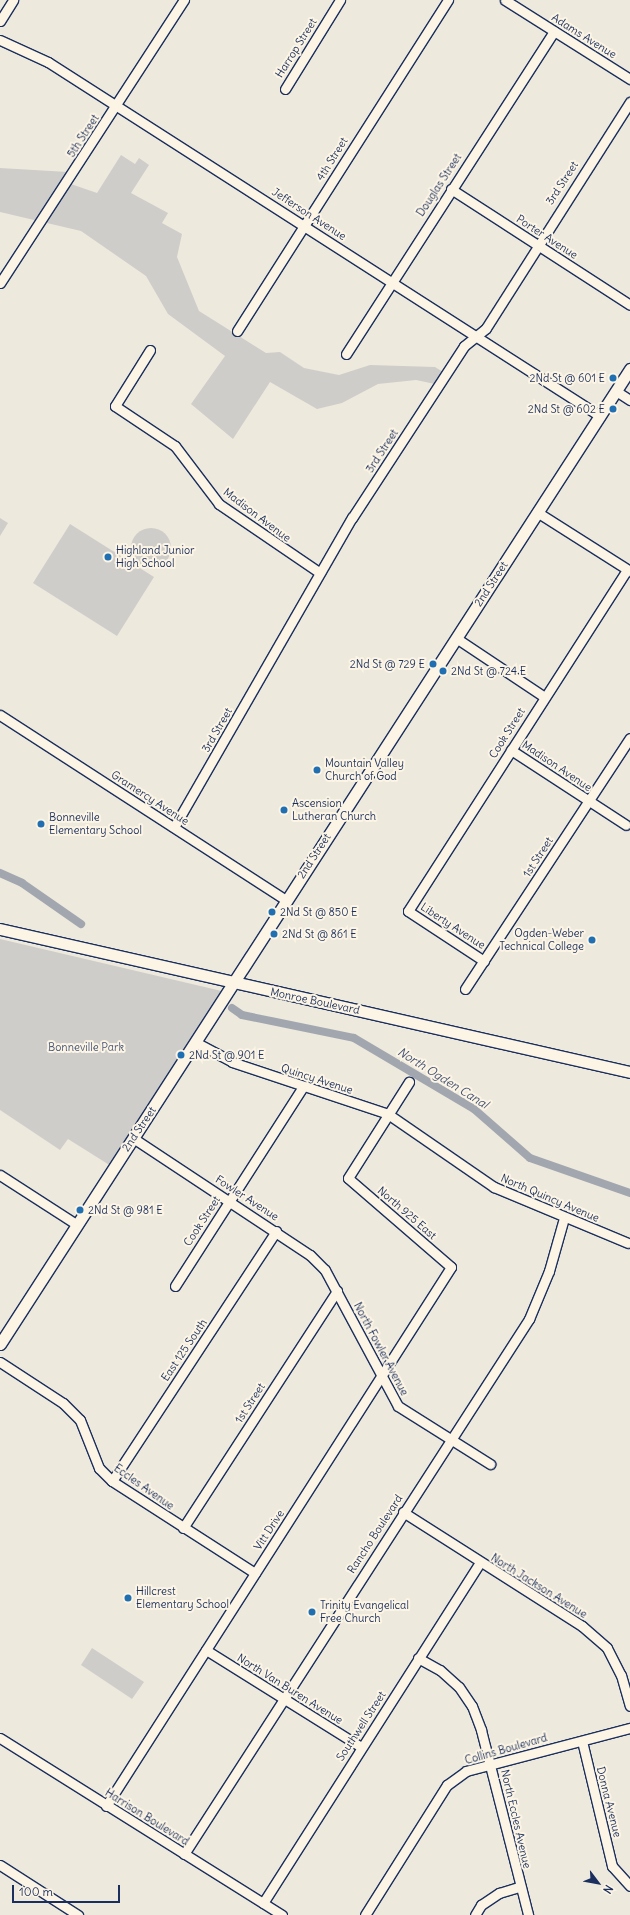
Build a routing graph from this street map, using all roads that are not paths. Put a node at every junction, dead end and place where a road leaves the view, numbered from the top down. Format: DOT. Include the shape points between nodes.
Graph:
graph roads {
  1 [pos="13,0"];
  2 [pos="184,0"];
  3 [pos="340,0"];
  4 [pos="448,0"];
  5 [pos="505,0"];
  6 [pos="0,21"];
  7 [pos="554,31"];
  8 [pos="0,40"];
  9 [pos="630,79"];
  10 [pos="285,89"];
  11 [pos="630,102"];
  12 [pos="117,106"];
  13 [pos="451,189"];
  14 [pos="304,225"];
  15 [pos="538,245"];
  16 [pos="391,281"];
  17 [pos="0,283"];
  18 [pos="630,304"];
  19 [pos="237,331"];
  20 [pos="476,337"];
  21 [pos="150,350"];
  22 [pos="346,354"];
  23 [pos="630,369"];
  24 [pos="616,391"];
  25 [pos="630,400"];
  26 [pos="600,416"];
  27 [pos="537,512"];
  28 [pos="628,570"];
  29 [pos="320,574"];
  30 [pos="456,638"];
  31 [pos="543,696"];
  32 [pos="0,715"];
  33 [pos="630,738"];
  34 [pos="511,750"];
  35 [pos="589,802"];
  36 [pos="626,826"];
  37 [pos="174,827"];
  38 [pos="286,900"];
  39 [pos="408,911"];
  40 [pos="0,929"];
  41 [pos="484,961"];
  42 [pos="233,983"];
  43 [pos="466,989"];
  44 [pos="197,1042"];
  45 [pos="630,1072"];
  46 [pos="409,1082"];
  47 [pos="302,1088"];
  48 [pos="388,1114"];
  49 [pos="133,1138"];
  50 [pos="1,1177"];
  51 [pos="229,1201"];
  52 [pos="564,1218"];
  53 [pos="76,1224"];
  54 [pos="276,1231"];
  55 [pos="628,1243"];
  56 [pos="451,1267"];
  57 [pos="175,1286"];
  58 [pos="337,1291"];
  59 [pos="0,1344"];
  60 [pos="0,1362"];
  61 [pos="383,1374"];
  62 [pos="450,1440"];
  63 [pos="490,1464"];
  64 [pos="112,1481"];
  65 [pos="404,1512"];
  66 [pos="183,1528"];
  67 [pos="480,1562"];
  68 [pos="255,1574"];
  69 [pos="206,1650"];
  70 [pos="418,1658"];
  71 [pos="283,1699"];
  72 [pos="630,1706"];
  73 [pos="630,1728"];
  74 [pos="0,1738"];
  75 [pos="582,1741"];
  76 [pos="361,1748"];
  77 [pos="490,1764"];
  78 [pos="106,1806"];
  79 [pos="184,1854"];
  80 [pos="0,1865"];
  81 [pos="630,1886"];
  82 [pos="519,1887"];
  83 [pos="263,1903"];
  84 [pos="78,1915"];
  85 [pos="282,1915"];
  86 [pos="365,1915"];
  87 [pos="475,1915"];
  88 [pos="528,1915"];
  1 -- 6 [label="street"];
  2 -- 12 [label="street, 5th Street"];
  3 -- 10 [label="street, Harrop Street"];
  4 -- 14 [label="street, 4th Street"];
  5 -- 7 [label="street, Adams Avenue"];
  7 -- 9 [label="street, Adams Avenue"];
  7 -- 13 [label="street, Douglas Street"];
  8 -- 12 [label="street, Jefferson Avenue" via="48,62"];
  11 -- 15 [label="street, 3rd Street"];
  12 -- 14 [label="street, Jefferson Avenue"];
  12 -- 17 [label="street, 5th Street"];
  13 -- 15 [label="street, Porter Avenue"];
  13 -- 16 [label="street, Douglas Street"];
  14 -- 16 [label="street, Jefferson Avenue"];
  14 -- 19 [label="street, 4th Street"];
  15 -- 18 [label="street, Porter Avenue"];
  15 -- 20 [label="street, 3rd Street" via="486,328"];
  16 -- 20 [label="street, Jefferson Avenue"];
  16 -- 22 [label="street, Douglas Street"];
  20 -- 26 [label="street, Jefferson Avenue"];
  20 -- 29 [label="street, 3rd Street" via="464,346"];
  21 -- 29 [label="street, Madison Avenue" via="115,406 174,446 219,504"];
  23 -- 24 [label="main road, 2nd Street"];
  24 -- 25 [label="street"];
  24 -- 26 [label="main road, 2nd Street"];
  26 -- 27 [label="main road, 2nd Street"];
  27 -- 28 [label="street"];
  27 -- 30 [label="main road, 2nd Street"];
  28 -- 31 [label="street, Cook Street"];
  29 -- 37 [label="street, 3rd Street"];
  30 -- 31 [label="street"];
  30 -- 38 [label="main road, 2nd Street"];
  31 -- 34 [label="street, Cook Street"];
  32 -- 37 [label="street, Gramercy Avenue"];
  33 -- 35 [label="street, 1st Street"];
  34 -- 35 [label="street, Madison Avenue"];
  34 -- 39 [label="street, Cook Street"];
  35 -- 36 [label="street, Madison Avenue"];
  35 -- 41 [label="street, 1st Street"];
  37 -- 38 [label="street, Gramercy Avenue"];
  38 -- 42 [label="main road, 2nd Street"];
  39 -- 41 [label="street, Liberty Avenue"];
  40 -- 42 [label="main road, Monroe Boulevard"];
  41 -- 43 [label="street, 1st Street"];
  42 -- 44 [label="main road, 2nd Street"];
  42 -- 45 [label="main road, Monroe Boulevard"];
  44 -- 47 [label="street, Quincy Avenue" via="232,1062"];
  44 -- 49 [label="main road, 2nd Street"];
  46 -- 48 [label="street"];
  47 -- 48 [label="street, Quincy Avenue"];
  47 -- 51 [label="street, Cook Street"];
  48 -- 52 [label="street, North Quincy Avenue" via="494,1187"];
  48 -- 56 [label="street, North 925 East" via="348,1178"];
  49 -- 51 [label="street, Fowler Avenue"];
  49 -- 53 [label="main road, 2nd Street"];
  50 -- 53 [label="street"];
  51 -- 54 [label="street, Fowler Avenue"];
  51 -- 57 [label="street, Cook Street"];
  52 -- 55 [label="street, North Quincy Avenue"];
  52 -- 62 [label="street, Rancho Boulevard" via="549,1271 528,1319"];
  53 -- 59 [label="main road, 2nd Street"];
  54 -- 58 [label="street, Fowler Avenue" via="315,1260"];
  54 -- 64 [label="street, East 125 South"];
  56 -- 61 [label="street, Vitt Drive"];
  58 -- 61 [label="street, North Fowler Avenue"];
  58 -- 66 [label="street, 1st Street"];
  60 -- 64 [label="street, Eccles Avenue" via="63,1403 80,1420 99,1468"];
  61 -- 62 [label="street, North Fowler Avenue" via="398,1406"];
  61 -- 68 [label="street, Vitt Drive"];
  62 -- 63 [label="street, North Fowler Avenue"];
  62 -- 65 [label="street, Rancho Boulevard"];
  64 -- 66 [label="street, Eccles Avenue"];
  65 -- 67 [label="street, North Jackson Avenue"];
  65 -- 71 [label="street, Rancho Boulevard"];
  66 -- 68 [label="street"];
  67 -- 70 [label="street, Southwell Street"];
  67 -- 72 [label="street, North Jackson Avenue" via="582,1626 607,1648 621,1675"];
  68 -- 69 [label="street, Vitt Drive"];
  69 -- 71 [label="street, North Van Buren Avenue"];
  69 -- 78 [label="street, Vitt Drive"];
  70 -- 76 [label="street, Southwell Street"];
  70 -- 77 [label="street, North Eccles Avenue" via="440,1670 459,1687 482,1730"];
  71 -- 76 [label="street, North Van Buren Avenue"];
  71 -- 79 [label="street, Rancho Boulevard"];
  73 -- 75 [label="street, Collins Boulevard"];
  74 -- 78 [label="street, Harrison Boulevard"];
  75 -- 77 [label="street, Collins Boulevard"];
  75 -- 81 [label="street, Donna Avenue" via="612,1866"];
  76 -- 83 [label="street, Southwell Street"];
  77 -- 82 [label="street, North Eccles Avenue"];
  77 -- 86 [label="street, Collins Boulevard" via="466,1771 447,1785"];
  78 -- 79 [label="street, Harrison Boulevard"];
  79 -- 83 [label="street, Harrison Boulevard"];
  80 -- 84 [label="street"];
  82 -- 87 [label="street" via="499,1893 481,1905"];
  82 -- 88 [label="street, North Eccles Avenue"];
  83 -- 85 [label="street, Harrison Boulevard"];
}
